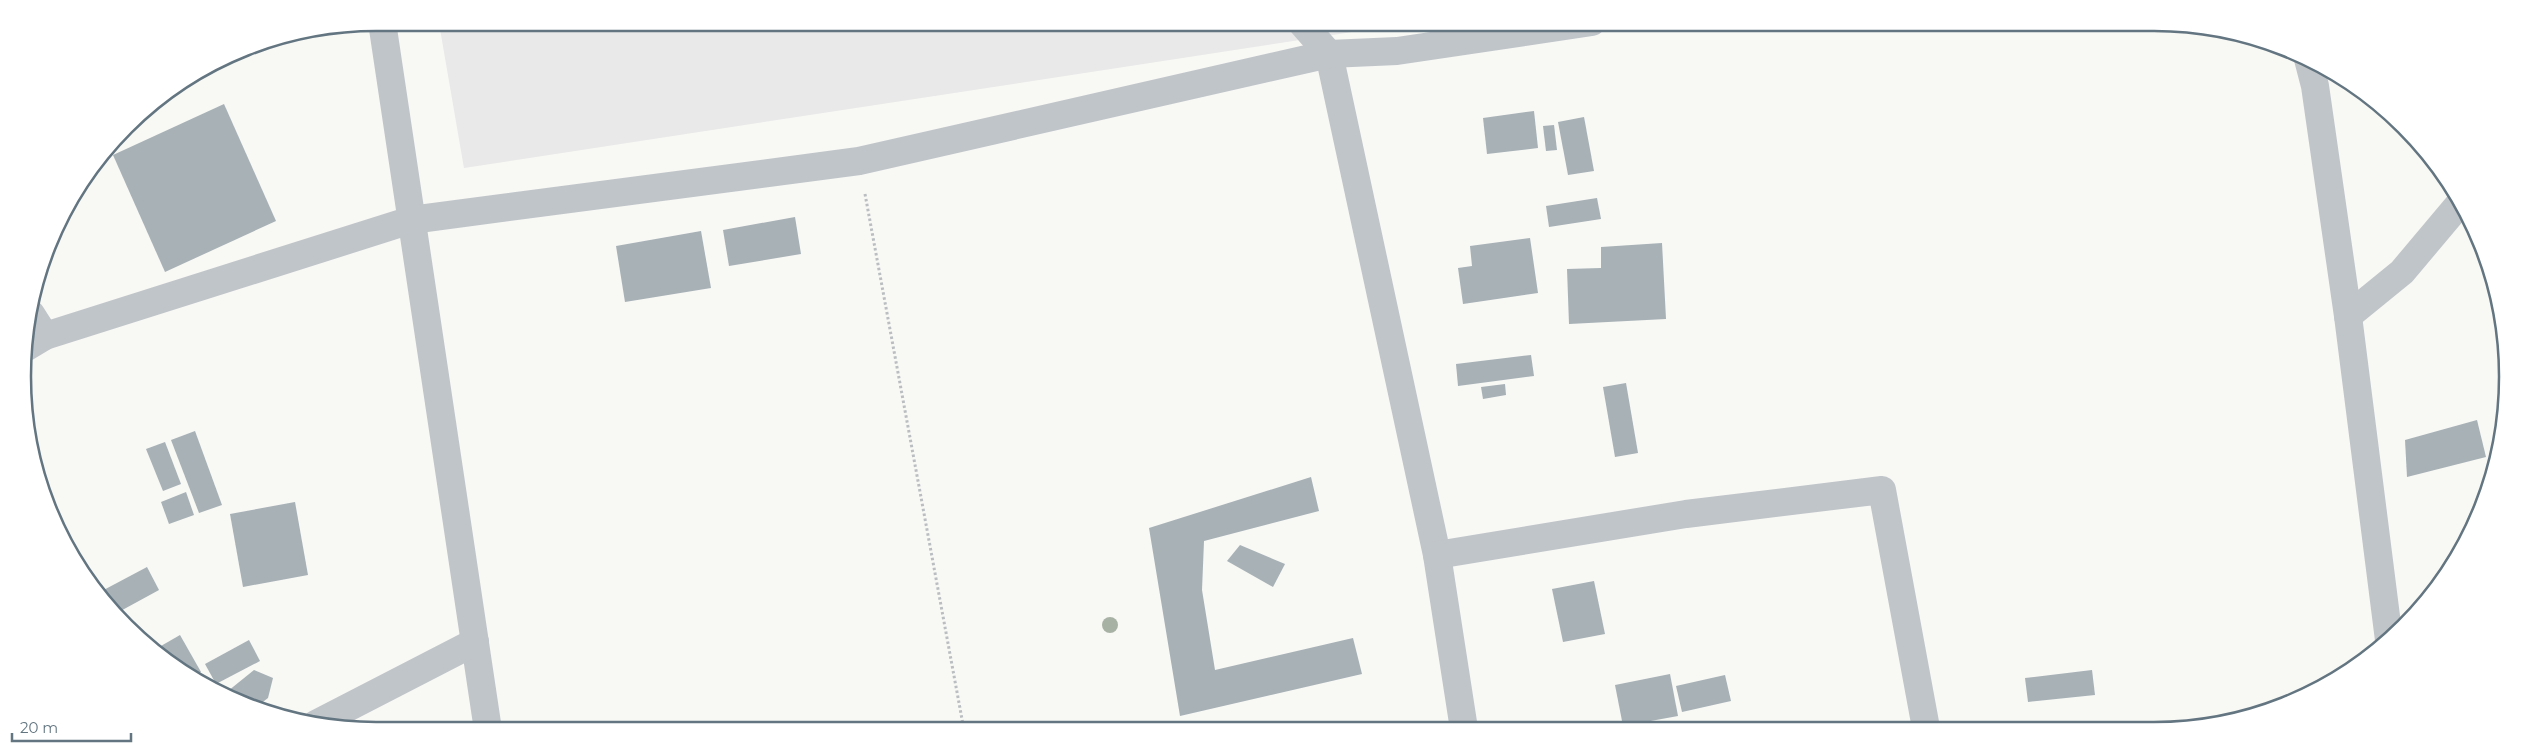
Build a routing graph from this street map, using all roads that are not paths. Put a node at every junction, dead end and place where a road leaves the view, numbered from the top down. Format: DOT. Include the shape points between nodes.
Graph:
graph roads {
  1 [pos="383,31"];
  2 [pos="1309,31"];
  3 [pos="1531,31"];
  4 [pos="1329,54"];
  5 [pos="2311,70"];
  6 [pos="2455,209"];
  7 [pos="411,220"];
  8 [pos="2348,316"];
  9 [pos="33,332"];
  10 [pos="1437,555"];
  11 [pos="2388,630"];
  12 [pos="475,642"];
  13 [pos="327,718"];
  14 [pos="487,722"];
  15 [pos="1463,722"];
  16 [pos="1925,722"];
  1 -- 7 [label="street"];
  2 -- 4 [label="street"];
  3 -- 4 [label="street" via="1397,51"];
  4 -- 7 [label="street" via="859,162"];
  4 -- 10 [label="street"];
  5 -- 8 [label="street"];
  6 -- 8 [label="street" via="2402,272"];
  7 -- 9 [label="street"];
  7 -- 12 [label="street"];
  8 -- 11 [label="street"];
  10 -- 15 [label="street"];
  10 -- 16 [label="street" via="1686,514 1882,490"];
  12 -- 13 [label="street"];
  12 -- 14 [label="street"];
}
